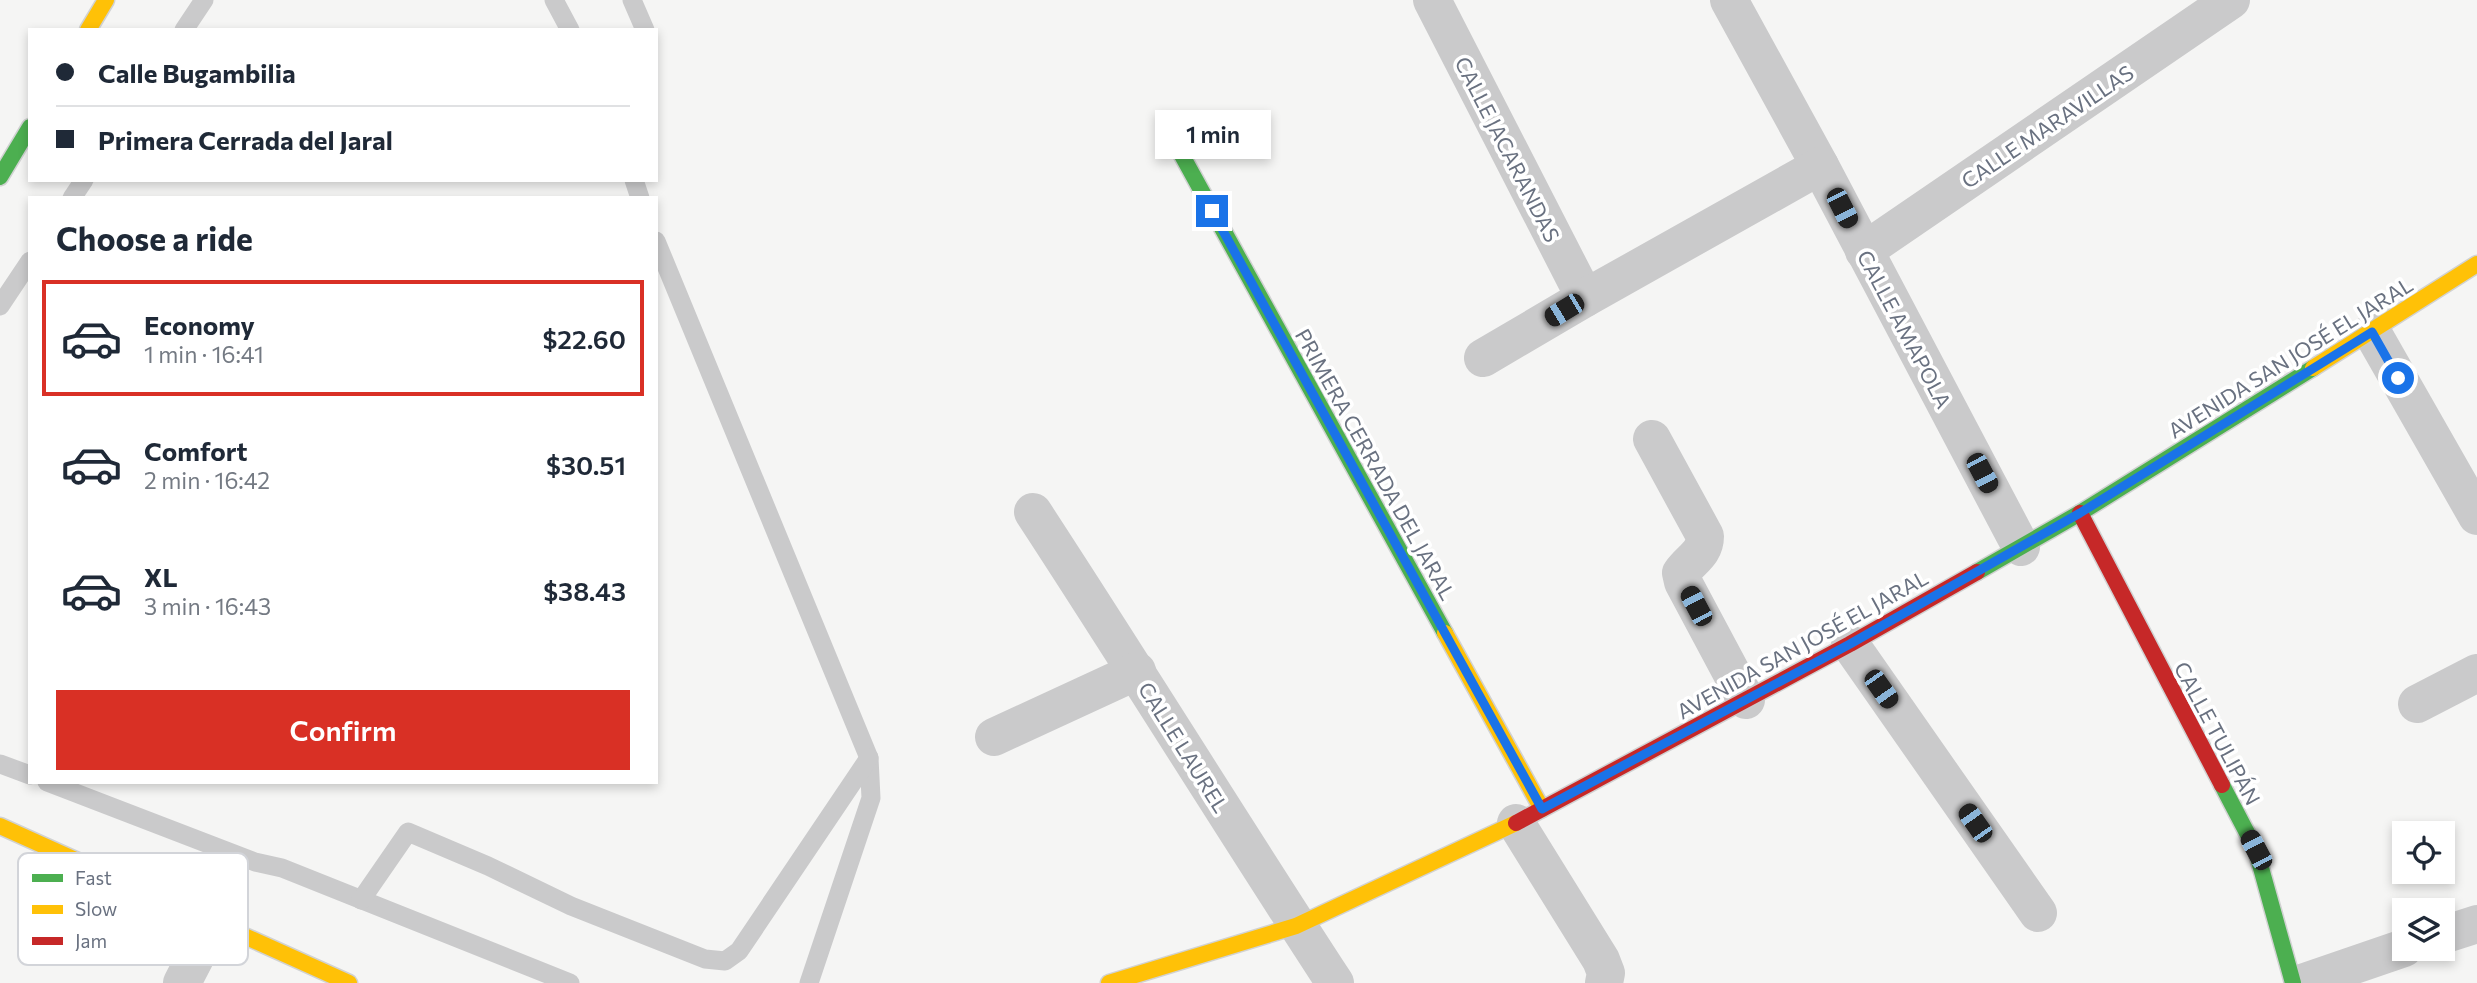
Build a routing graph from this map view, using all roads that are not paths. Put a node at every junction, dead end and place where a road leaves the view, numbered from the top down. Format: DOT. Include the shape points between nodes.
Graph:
graph roads {
  1 [pos="106,0"];
  2 [pos="204,0"];
  3 [pos="554,0"];
  4 [pos="632,0"];
  5 [pos="648,0"];
  6 [pos="1432,0"];
  7 [pos="1729,0"];
  8 [pos="2226,1"];
  9 [pos="89,28"];
  10 [pos="183,28"];
  11 [pos="569,28"];
  12 [pos="647,28"];
  13 [pos="648,28"];
  14 [pos="28,130"];
  15 [pos="1173,139"];
  16 [pos="28,162"];
  17 [pos="1820,166"];
  18 [pos="3,172"];
  19 [pos="659,248"];
  20 [pos="1864,251"];
  21 [pos="28,264"];
  22 [pos="2477,264"];
  23 [pos="1584,298"];
  24 [pos="0,306"];
  25 [pos="2372,332"];
  26 [pos="1483,358"];
  27 [pos="1652,439"];
  28 [pos="1033,512"];
  29 [pos="2080,513"];
  30 [pos="2477,516"];
  31 [pos="2021,547"];
  32 [pos="1850,644"];
  33 [pos="1137,671"];
  34 [pos="2477,673"];
  35 [pos="1746,700"];
  36 [pos="2417,704"];
  37 [pos="994,737"];
  38 [pos="869,758"];
  39 [pos="0,764"];
  40 [pos="28,774"];
  41 [pos="52,784"];
  42 [pos="1529,816"];
  43 [pos="0,826"];
  44 [pos="61,853"];
  45 [pos="232,853"];
  46 [pos="248,859"];
  47 [pos="360,900"];
  48 [pos="2038,913"];
  49 [pos="2477,923"];
  50 [pos="1296,926"];
  51 [pos="2455,931"];
  52 [pos="248,937"];
  53 [pos="2392,952"];
  54 [pos="191,965"];
  55 [pos="182,983"];
  56 [pos="349,983"];
  57 [pos="570,983"];
  58 [pos="809,983"];
  59 [pos="1109,983"];
  60 [pos="1334,983"];
  61 [pos="1604,983"];
  62 [pos="2293,983"];
  63 [pos="2302,983"];
  1 -- 9 [label="street"];
  2 -- 10 [label="lane"];
  3 -- 11 [label="lane"];
  4 -- 12 [label="lane"];
  5 -- 13 [label="lane"];
  6 -- 23 [label="street, CALLE JACARANDAS"];
  7 -- 17 [label="street, CALLE AMAPOLA"];
  8 -- 20 [label="street, CALLE MARAVILLAS"];
  14 -- 18 [label="street"];
  15 -- 42 [label="street, PRIMERA CERRADA DEL JARAL"];
  16 -- 18 [label="lane"];
  17 -- 20 [label="street, CALLE AMAPOLA"];
  17 -- 23 [label="street"];
  19 -- 38 [label="lane"];
  20 -- 31 [label="street, CALLE AMAPOLA"];
  21 -- 24 [label="lane"];
  22 -- 25 [label="street, AVENIDA SAN JOSÉ EL JARAL"];
  23 -- 26 [label="street"];
  25 -- 29 [label="street, AVENIDA SAN JOSÉ EL JARAL"];
  25 -- 30 [label="street"];
  27 -- 35 [label="street" via="1705,536 1701,554 1681,573 1683,582"];
  28 -- 33 [label="street, CALLE LAUREL"];
  29 -- 31 [label="street, AVENIDA SAN JOSÉ EL JARAL"];
  29 -- 62 [label="street, CALLE TULIPÁN" via="2256,850"];
  31 -- 32 [label="street, AVENIDA SAN JOSÉ EL JARAL"];
  32 -- 35 [label="street, AVENIDA SAN JOSÉ EL JARAL"];
  32 -- 48 [label="street"];
  33 -- 37 [label="street"];
  33 -- 50 [label="street, CALLE LAUREL"];
  34 -- 36 [label="street"];
  35 -- 42 [label="street, AVENIDA SAN JOSÉ EL JARAL"];
  38 -- 47 [label="lane" via="739,951 725,961 705,959 571,906 408,832"];
  38 -- 58 [label="lane" via="871,799"];
  39 -- 40 [label="lane"];
  41 -- 45 [label="lane"];
  42 -- 50 [label="street, AVENIDA SAN JOSÉ EL JARAL"];
  42 -- 61 [label="street" via="1601,960"];
  43 -- 44 [label="street"];
  46 -- 47 [label="lane"];
  47 -- 57 [label="lane"];
  49 -- 51 [label="street"];
  50 -- 59 [label="street, AVENIDA SAN JOSÉ EL JARAL"];
  50 -- 60 [label="street, CALLE LAUREL"];
  52 -- 56 [label="street"];
  53 -- 63 [label="street"];
  54 -- 55 [label="street"];
}
